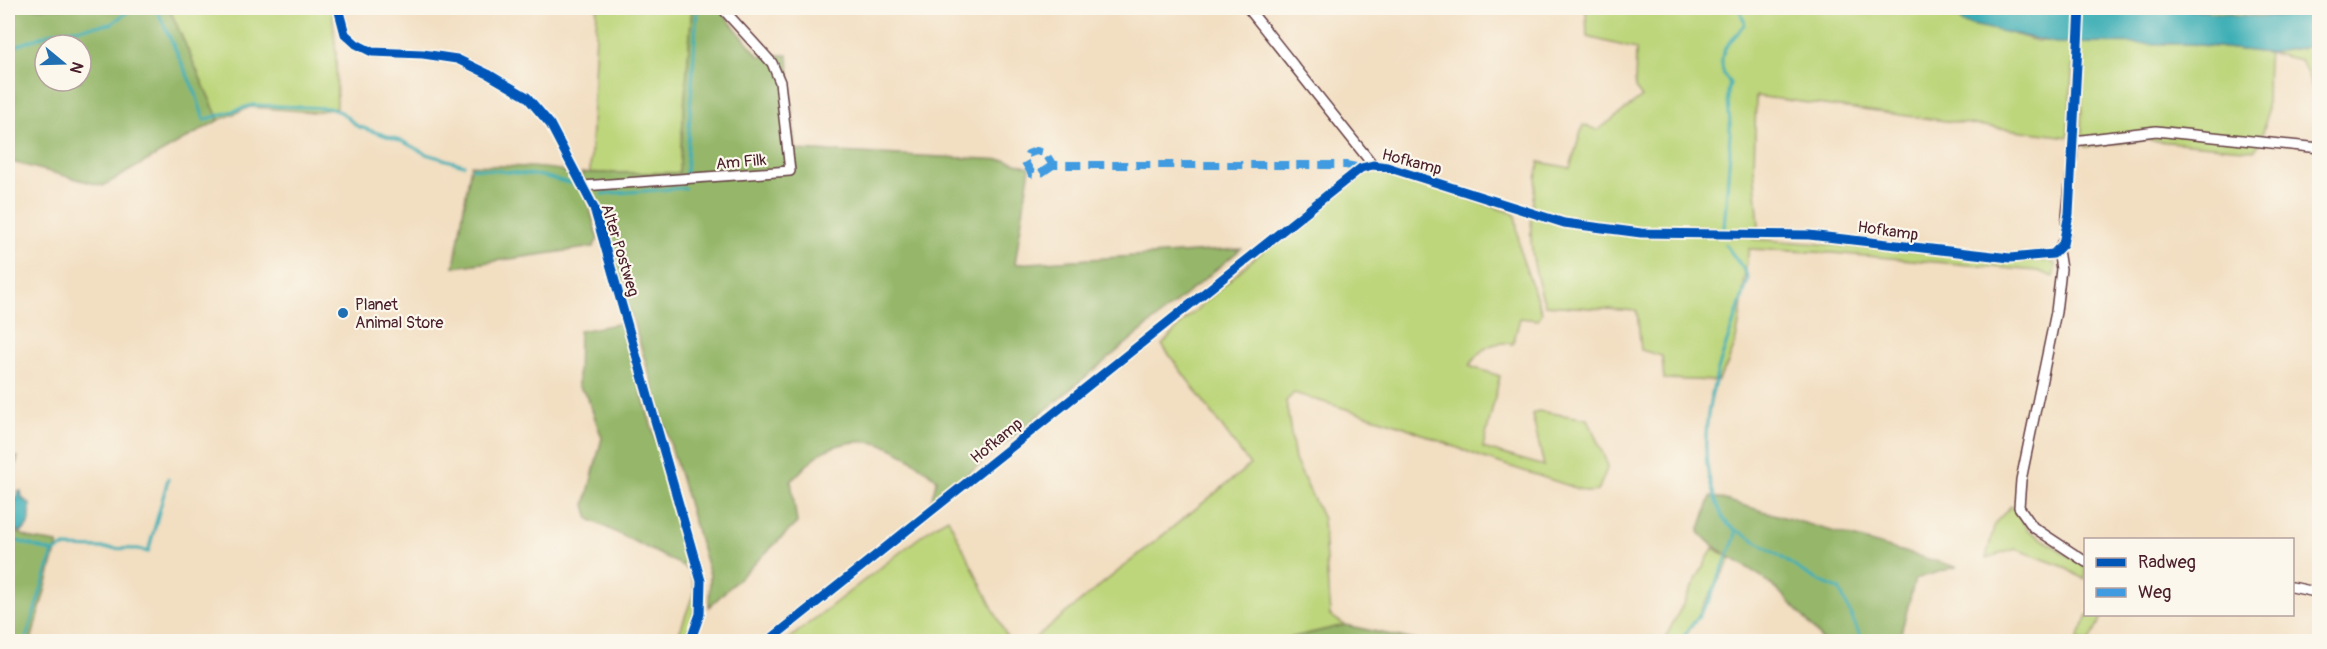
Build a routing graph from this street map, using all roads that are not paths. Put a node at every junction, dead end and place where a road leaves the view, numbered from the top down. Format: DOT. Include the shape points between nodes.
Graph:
graph roads {
  1 [pos="338,8"];
  2 [pos="722,8"];
  3 [pos="1248,8"];
  4 [pos="2319,148"];
  5 [pos="1373,165"];
  6 [pos="583,186"];
  7 [pos="2058,250"];
  8 [pos="2084,561"];
  9 [pos="2294,587"];
  10 [pos="2319,593"];
  11 [pos="690,642"];
  12 [pos="767,642"];
  1 -- 6 [label="street, Alter Postweg" via="345,34 372,52 458,59 527,97 550,124"];
  2 -- 6 [label="street, Am Filk" via="772,63 780,82 790,171"];
  3 -- 5 [label="street, Hofkamp"];
  4 -- 7 [label="street" via="2156,131 2074,141 2067,228"];
  5 -- 7 [label="street, Hofkamp" via="1564,223 1608,229 1691,235 1809,235 2010,258 2044,256"];
  5 -- 12 [label="street, Hofkamp" via="1349,176"];
  6 -- 11 [label="street, Alter Postweg" via="594,208 701,581 700,614"];
  7 -- 8 [label="street" via="2061,269 2056,312 2021,480 2019,507 2033,527"];
  9 -- 10 [label="street"];
}
